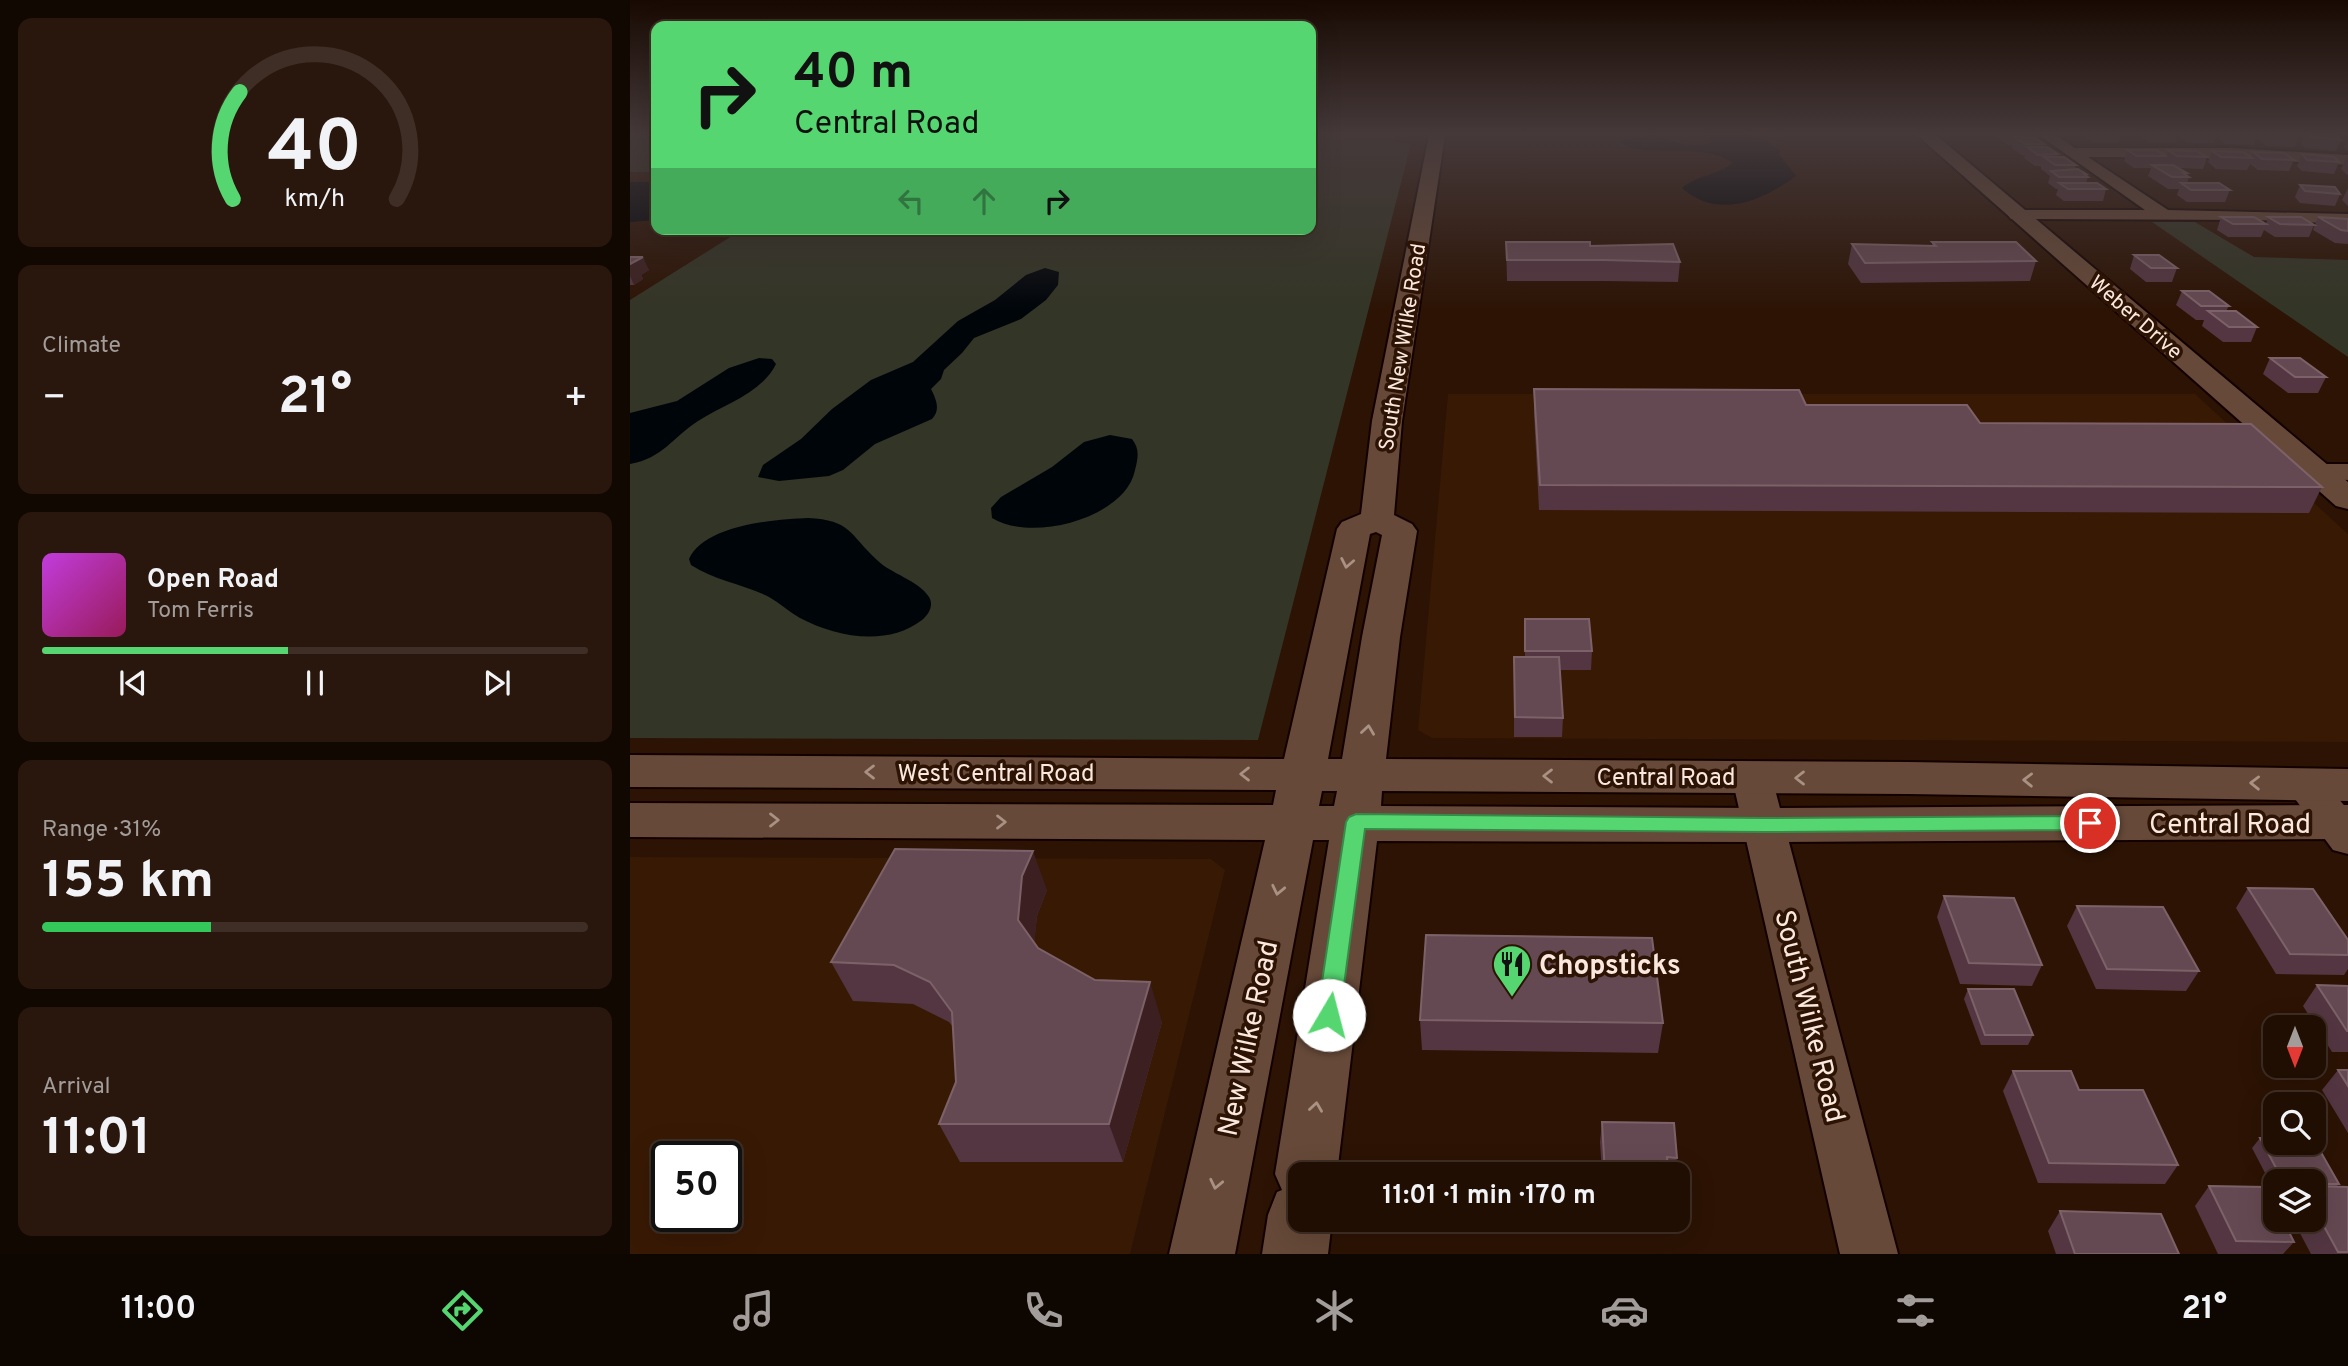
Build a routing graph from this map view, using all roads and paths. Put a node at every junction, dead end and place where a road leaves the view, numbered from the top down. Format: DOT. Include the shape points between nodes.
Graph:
graph roads {
  1 [pos="1427,194"];
  2 [pos="1992,194"];
  3 [pos="2133,194"];
  4 [pos="2163,214"];
  5 [pos="2017,215"];
  6 [pos="2348,219"];
  7 [pos="2318,472"];
  8 [pos="2348,472"];
  9 [pos="2348,499"];
  10 [pos="1377,519"];
  11 [pos="630,771"];
  12 [pos="1752,778"];
  13 [pos="1359,798"];
  14 [pos="1298,799"];
  15 [pos="2345,817"];
  16 [pos="630,820"];
  17 [pos="1763,825"];
  18 [pos="1308,1162"];
  19 [pos="1298,1232"];
  20 [pos="1202,1254"];
  21 [pos="1295,1254"];
  22 [pos="1869,1254"];
  1 -- 10 [label="main road, South New Wilke Road" via="1387,421"];
  2 -- 5 [label="main road, Weber Drive"];
  3 -- 4 [label="street"];
  4 -- 5 [label="street"];
  4 -- 6 [label="street"];
  5 -- 7 [label="main road, Weber Drive"];
  7 -- 8 [label="street"];
  7 -- 9 [label="main road, Weber Drive"];
  13 -- 10 [label="main road, one-way" via="1400,531"];
  10 -- 14 [label="main road, one-way" via="1354,529"];
  14 -- 11 [label="main road, West Central Road, one-way"];
  12 -- 13 [label="main road, Central Road, one-way"];
  15 -- 12 [label="main road, Central Road, one-way" via="2304,784"];
  12 -- 17 [label="street, South Wilke Road"];
  13 -- 14 [label="main road, West Central Road"];
  13 -- 17 [label="main road, Central Road"];
  18 -- 13 [label="main road, one-way"];
  16 -- 14 [label="main road, West Central Road, one-way"];
  14 -- 20 [label="main road, New Wilke Road, one-way"];
  15 -- 17 [label="main road, Central Road"];
  17 -- 22 [label="street, South Wilke Road"];
  19 -- 21 [label="main road"];
}
